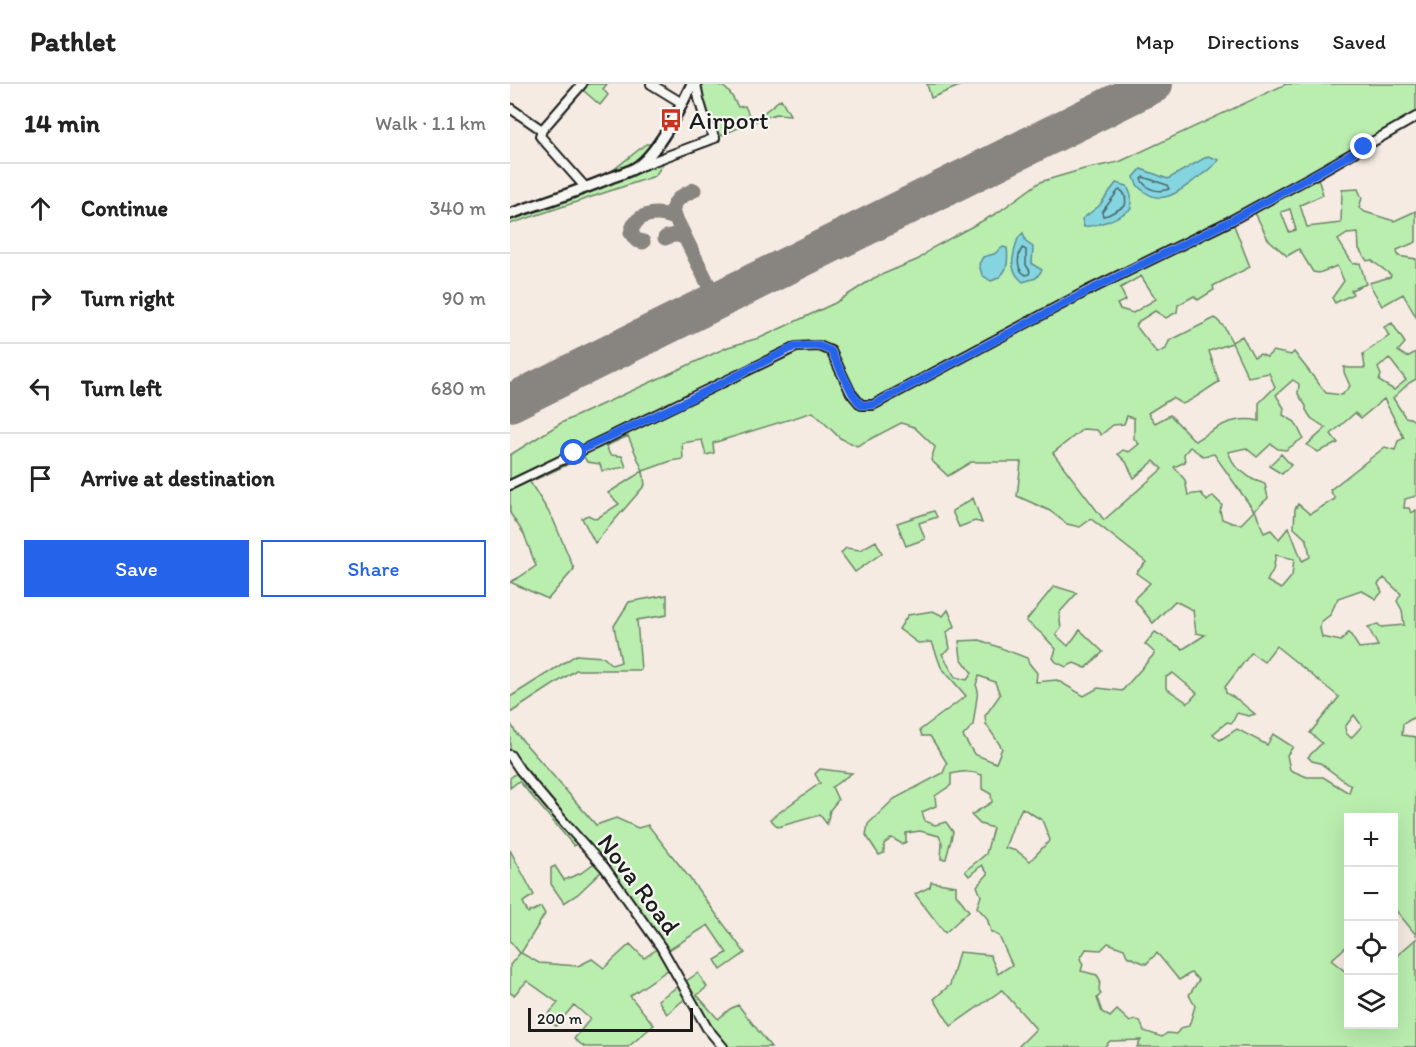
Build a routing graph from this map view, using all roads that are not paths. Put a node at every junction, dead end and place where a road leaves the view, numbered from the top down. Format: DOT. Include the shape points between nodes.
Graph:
graph roads {
  1 [pos="582,84"];
  2 [pos="651,84"];
  3 [pos="692,84"];
  4 [pos="696,84"];
  5 [pos="682,103"];
  6 [pos="510,108"];
  7 [pos="1416,117"];
  8 [pos="543,130"];
  9 [pos="636,167"];
  10 [pos="585,188"];
  11 [pos="510,214"];
  12 [pos="510,485"];
  13 [pos="510,755"];
  14 [pos="723,1047"];
  1 -- 8 [label="street"];
  2 -- 5 [label="street"];
  3 -- 5 [label="main road"];
  4 -- 9 [label="street" via="708,128 715,138"];
  5 -- 9 [label="main road" via="657,144"];
  6 -- 8 [label="street"];
  7 -- 12 [label="street" via="1232,220 873,405 861,405 831,351 819,346 796,346"];
  8 -- 10 [label="street" via="540,135"];
  9 -- 10 [label="main road"];
  10 -- 11 [label="main road"];
  13 -- 14 [label="street, Nova Road" via="605,868 661,947 707,1028"];
}
